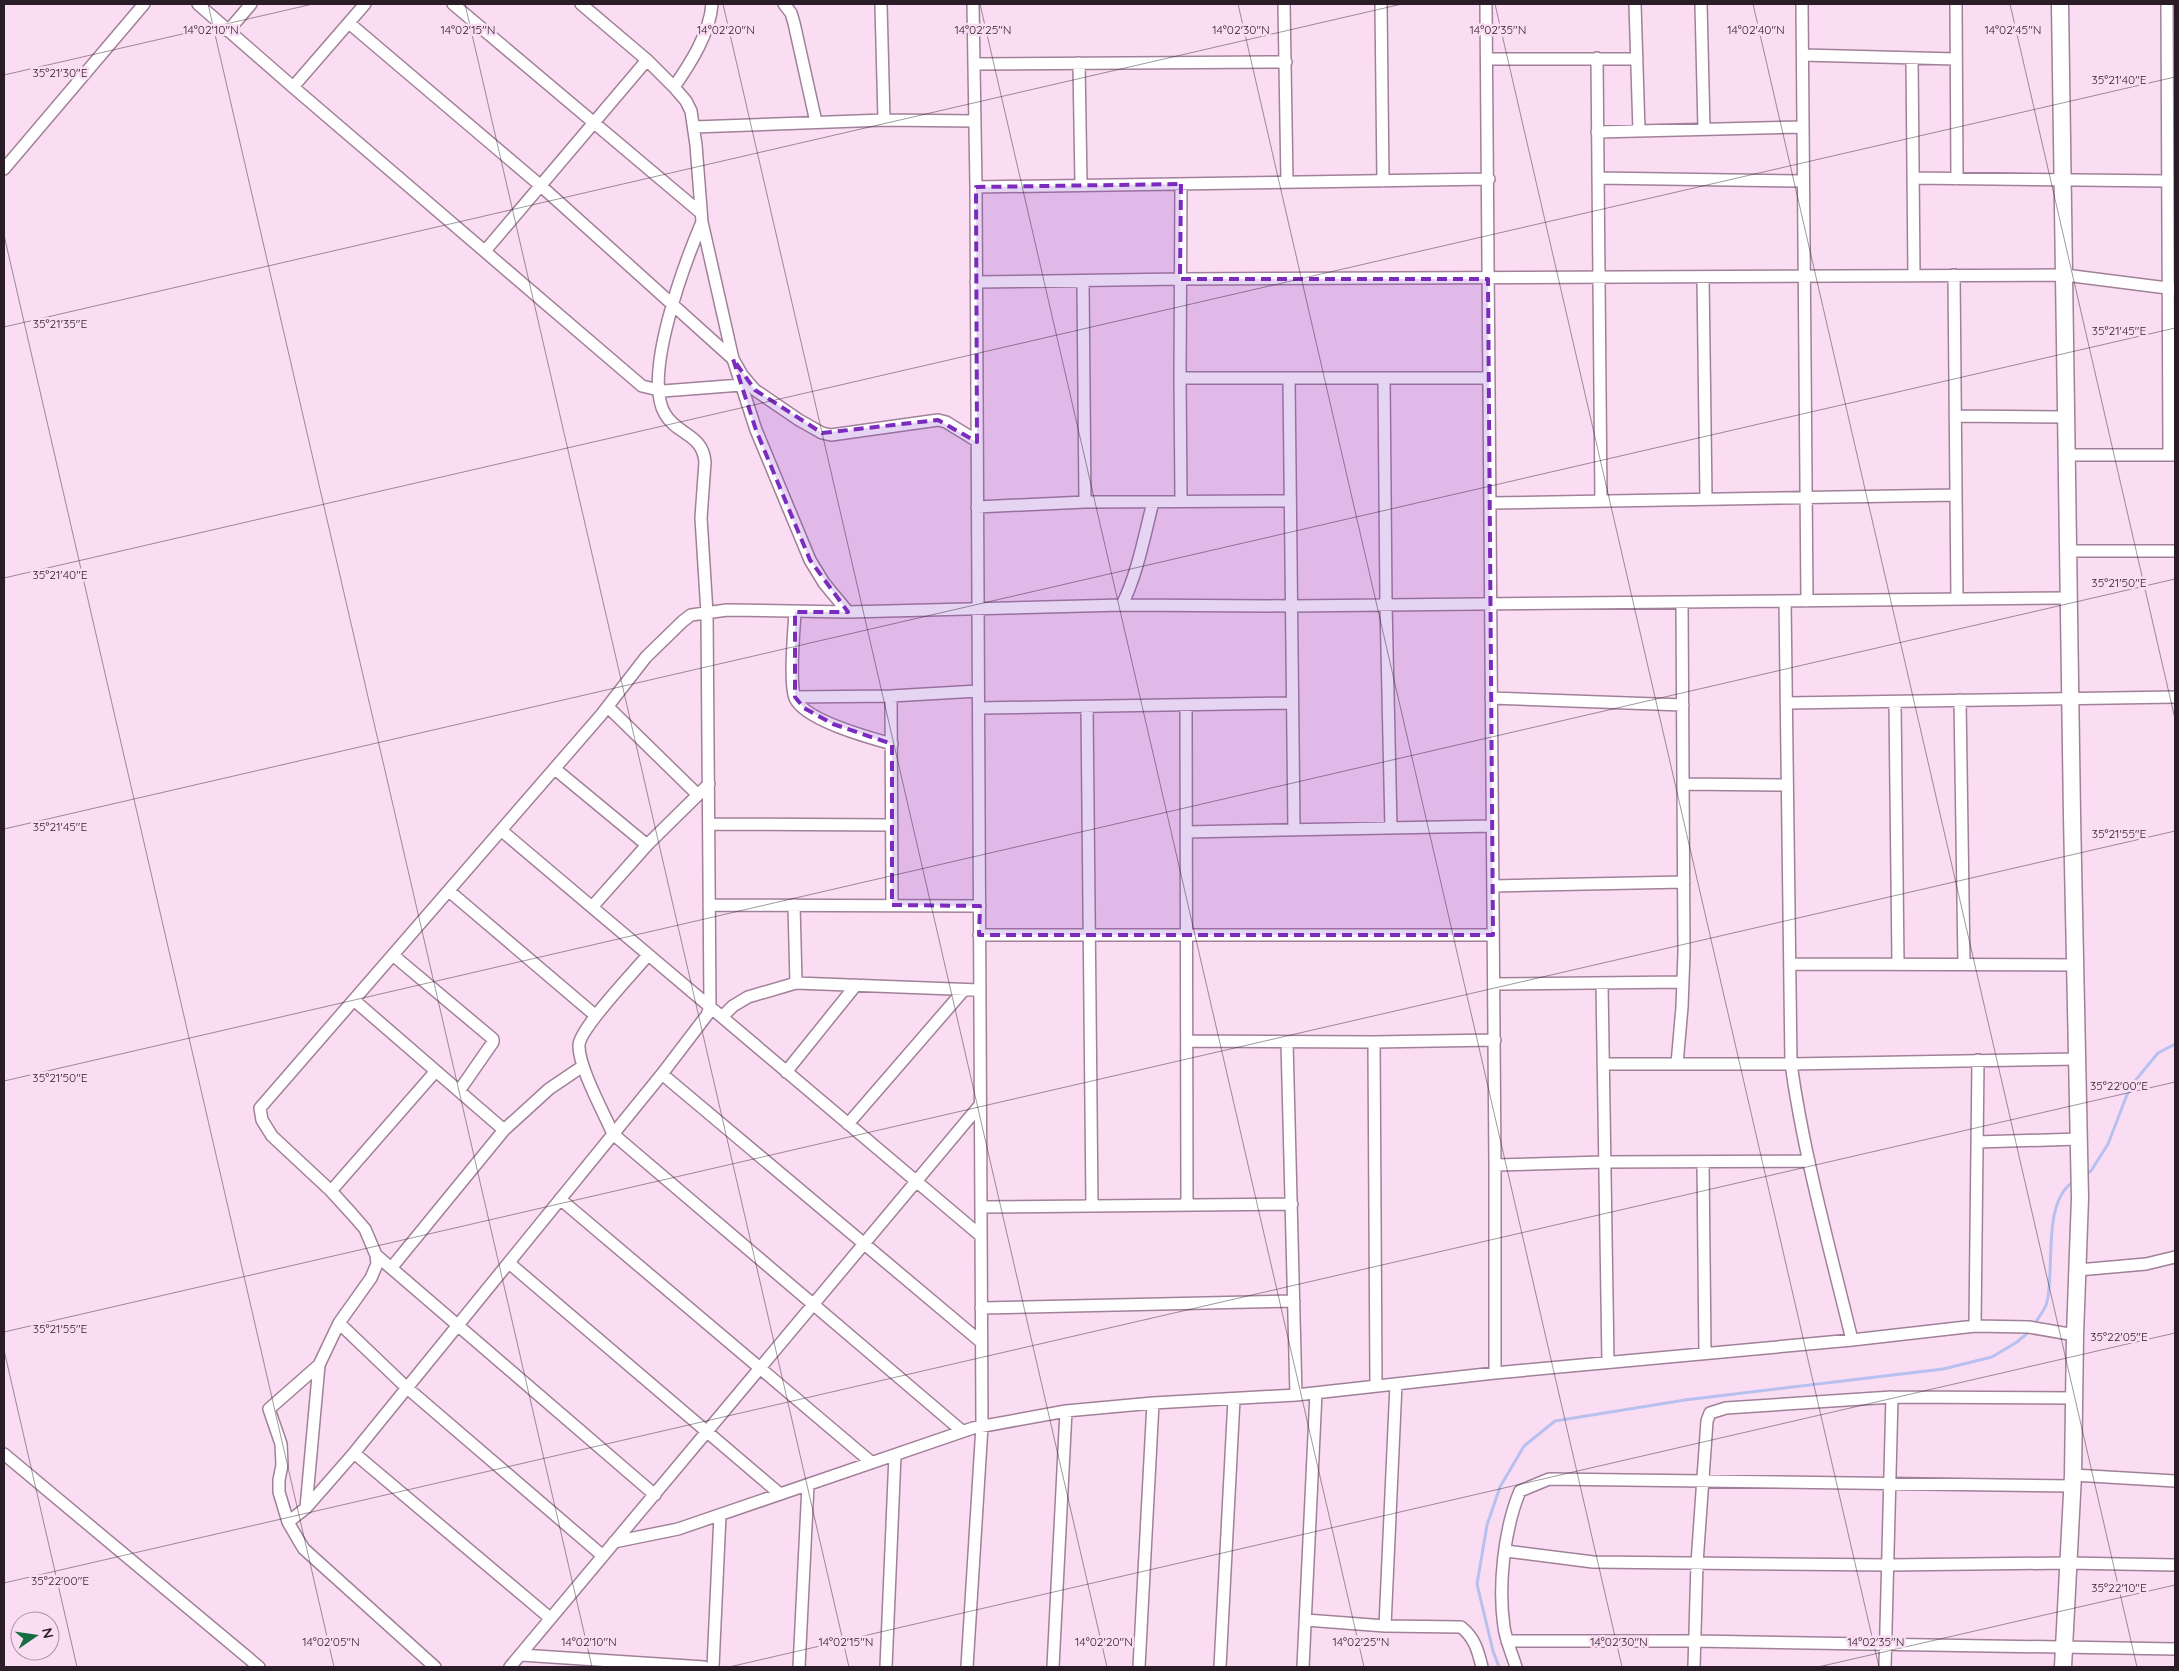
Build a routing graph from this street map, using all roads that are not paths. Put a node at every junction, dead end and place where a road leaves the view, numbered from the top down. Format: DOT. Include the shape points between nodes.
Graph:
graph roads {
  1 [pos="144,4"];
  2 [pos="198,4"];
  3 [pos="251,4"];
  4 [pos="365,4"];
  5 [pos="453,4"];
  6 [pos="581,4"];
  7 [pos="784,4"];
  8 [pos="881,4"];
  9 [pos="972,4"];
  10 [pos="1284,4"];
  11 [pos="1381,4"];
  12 [pos="1486,4"];
  13 [pos="1635,4"];
  14 [pos="1701,4"];
  15 [pos="1802,4"];
  16 [pos="1956,4"];
  17 [pos="2060,4"];
  18 [pos="2167,4"];
  19 [pos="710,5"];
  20 [pos="349,23"];
  21 [pos="228,31"];
  22 [pos="2171,54"];
  23 [pos="1802,55"];
  24 [pos="1597,58"];
  25 [pos="1912,58"];
  26 [pos="1487,59"];
  27 [pos="1637,59"];
  28 [pos="1956,59"];
  29 [pos="647,60"];
  30 [pos="1286,62"];
  31 [pos="1079,63"];
  32 [pos="974,64"];
  33 [pos="293,87"];
  34 [pos="674,87"];
  35 [pos="884,120"];
  36 [pos="593,121"];
  37 [pos="975,121"];
  38 [pos="816,122"];
  39 [pos="694,127"];
  40 [pos="1803,127"];
  41 [pos="1704,129"];
  42 [pos="1639,131"];
  43 [pos="1597,132"];
  44 [pos="4,169"];
  45 [pos="1598,178"];
  46 [pos="1914,178"];
  47 [pos="1957,178"];
  48 [pos="1489,179"];
  49 [pos="2063,179"];
  50 [pos="1382,181"];
  51 [pos="1803,181"];
  52 [pos="2168,181"];
  53 [pos="1287,182"];
  54 [pos="1181,184"];
  55 [pos="1081,185"];
  56 [pos="541,186"];
  57 [pos="976,187"];
  58 [pos="702,217"];
  59 [pos="485,251"];
  60 [pos="2065,274"];
  61 [pos="1914,275"];
  62 [pos="1954,275"];
  63 [pos="1599,277"];
  64 [pos="1703,277"];
  65 [pos="1806,277"];
  66 [pos="1180,279"];
  67 [pos="1488,279"];
  68 [pos="976,282"];
  69 [pos="1083,282"];
  70 [pos="2172,288"];
  71 [pos="673,305"];
  72 [pos="733,359"];
  73 [pos="1180,378"];
  74 [pos="1384,378"];
  75 [pos="1488,378"];
  76 [pos="1288,379"];
  77 [pos="741,385"];
  78 [pos="658,390"];
  79 [pos="1955,416"];
  80 [pos="2066,417"];
  81 [pos="977,441"];
  82 [pos="2066,454"];
  83 [pos="2172,455"];
  84 [pos="1956,495"];
  85 [pos="1807,497"];
  86 [pos="1706,499"];
  87 [pos="1181,500"];
  88 [pos="1601,500"];
  89 [pos="1290,501"];
  90 [pos="1085,502"];
  91 [pos="1153,502"];
  92 [pos="1490,503"];
  93 [pos="977,507"];
  94 [pos="2068,551"];
  95 [pos="2175,552"];
  96 [pos="2068,598"];
  97 [pos="1957,600"];
  98 [pos="1785,601"];
  99 [pos="1807,601"];
  100 [pos="1682,602"];
  101 [pos="1491,603"];
  102 [pos="1386,604"];
  103 [pos="1122,605"];
  104 [pos="1292,606"];
  105 [pos="978,608"];
  106 [pos="795,612"];
  107 [pos="848,612"];
  108 [pos="707,613"];
  109 [pos="978,691"];
  110 [pos="892,696"];
  111 [pos="795,697"];
  112 [pos="2175,697"];
  113 [pos="1491,698"];
  114 [pos="2070,698"];
  115 [pos="1960,700"];
  116 [pos="1895,702"];
  117 [pos="1291,703"];
  118 [pos="1787,703"];
  119 [pos="1186,705"];
  120 [pos="1683,705"];
  121 [pos="608,707"];
  122 [pos="1087,707"];
  123 [pos="979,708"];
  124 [pos="892,744"];
  125 [pos="555,769"];
  126 [pos="709,784"];
  127 [pos="1683,784"];
  128 [pos="1787,785"];
  129 [pos="698,795"];
  130 [pos="709,824"];
  131 [pos="892,825"];
  132 [pos="1492,826"];
  133 [pos="1390,828"];
  134 [pos="1294,830"];
  135 [pos="502,831"];
  136 [pos="1186,832"];
  137 [pos="647,845"];
  138 [pos="1684,882"];
  139 [pos="1493,886"];
  140 [pos="450,891"];
  141 [pos="708,905"];
  142 [pos="794,905"];
  143 [pos="892,905"];
  144 [pos="980,906"];
  145 [pos="592,907"];
  146 [pos="979,935"];
  147 [pos="1089,935"];
  148 [pos="1187,935"];
  149 [pos="1493,935"];
  150 [pos="648,955"];
  151 [pos="394,956"];
  152 [pos="1790,964"];
  153 [pos="1898,964"];
  154 [pos="1964,964"];
  155 [pos="2076,965"];
  156 [pos="1683,982"];
  157 [pos="796,983"];
  158 [pos="1494,984"];
  159 [pos="1602,984"];
  160 [pos="856,985"];
  161 [pos="964,990"];
  162 [pos="979,990"];
  163 [pos="355,1001"];
  164 [pos="710,1007"];
  165 [pos="596,1016"];
  166 [pos="722,1017"];
  167 [pos="1494,1040"];
  168 [pos="1187,1041"];
  169 [pos="1287,1042"];
  170 [pos="1374,1042"];
  171 [pos="1978,1060"];
  172 [pos="2078,1060"];
  173 [pos="1603,1064"];
  174 [pos="1677,1064"];
  175 [pos="1791,1064"];
  176 [pos="583,1066"];
  177 [pos="435,1072"];
  178 [pos="786,1072"];
  179 [pos="662,1074"];
  180 [pos="458,1091"];
  181 [pos="980,1105"];
  182 [pos="848,1124"];
  183 [pos="504,1130"];
  184 [pos="613,1134"];
  185 [pos="1977,1142"];
  186 [pos="2080,1144"];
  187 [pos="1809,1161"];
  188 [pos="1603,1162"];
  189 [pos="1702,1162"];
  190 [pos="1495,1165"];
  191 [pos="917,1182"];
  192 [pos="331,1191"];
  193 [pos="560,1199"];
  194 [pos="1292,1204"];
  195 [pos="1187,1205"];
  196 [pos="1092,1206"];
  197 [pos="980,1207"];
  198 [pos="981,1236"];
  199 [pos="864,1244"];
  200 [pos="376,1255"];
  201 [pos="2175,1257"];
  202 [pos="509,1263"];
  203 [pos="392,1267"];
  204 [pos="2078,1270"];
  205 [pos="1294,1302"];
  206 [pos="814,1305"];
  207 [pos="981,1308"];
  208 [pos="339,1323"];
  209 [pos="457,1323"];
  210 [pos="1974,1326"];
  211 [pos="2075,1335"];
  212 [pos="1852,1340"];
  213 [pos="981,1342"];
  214 [pos="1705,1353"];
  215 [pos="1608,1362"];
  216 [pos="318,1366"];
  217 [pos="761,1369"];
  218 [pos="1495,1373"];
  219 [pos="1396,1384"];
  220 [pos="1376,1386"];
  221 [pos="406,1387"];
  222 [pos="1316,1393"];
  223 [pos="1296,1395"];
  224 [pos="1892,1398"];
  225 [pos="2074,1398"];
  226 [pos="1234,1400"];
  227 [pos="1153,1403"];
  228 [pos="1066,1411"];
  229 [pos="982,1426"];
  230 [pos="707,1431"];
  231 [pos="962,1431"];
  232 [pos="354,1453"];
  233 [pos="4,1454"];
  234 [pos="895,1455"];
  235 [pos="871,1462"];
  236 [pos="2072,1480"];
  237 [pos="2175,1481"];
  238 [pos="1702,1482"];
  239 [pos="1889,1483"];
  240 [pos="808,1485"];
  241 [pos="780,1494"];
  242 [pos="655,1495"];
  243 [pos="306,1508"];
  244 [pos="720,1515"];
  245 [pos="288,1522"];
  246 [pos="614,1542"];
  247 [pos="1506,1551"];
  248 [pos="603,1556"];
  249 [pos="1697,1563"];
  250 [pos="2067,1563"];
  251 [pos="1888,1565"];
  252 [pos="2175,1565"];
  253 [pos="550,1618"];
  254 [pos="1306,1620"];
  255 [pos="1386,1626"];
  256 [pos="1507,1641"];
  257 [pos="1695,1642"];
  258 [pos="1886,1645"];
  259 [pos="2064,1647"];
  260 [pos="2175,1649"];
  261 [pos="520,1655"];
  262 [pos="259,1667"];
  263 [pos="436,1667"];
  264 [pos="510,1667"];
  265 [pos="704,1667"];
  266 [pos="713,1667"];
  267 [pos="798,1667"];
  268 [pos="886,1667"];
  269 [pos="967,1667"];
  270 [pos="1053,1667"];
  271 [pos="1139,1667"];
  272 [pos="1220,1667"];
  273 [pos="1303,1667"];
  274 [pos="1482,1667"];
  275 [pos="1516,1667"];
  276 [pos="1694,1667"];
  277 [pos="1885,1667"];
  278 [pos="2063,1667"];
  1 -- 44 [label="street"];
  2 -- 21 [label="street"];
  3 -- 21 [label="street"];
  4 -- 20 [label="street"];
  5 -- 36 [label="street"];
  6 -- 29 [label="street"];
  7 -- 38 [label="street" via="794,23"];
  8 -- 35 [label="street"];
  9 -- 32 [label="street"];
  10 -- 30 [label="street"];
  11 -- 50 [label="street"];
  12 -- 26 [label="street"];
  13 -- 27 [label="street"];
  14 -- 41 [label="street"];
  15 -- 23 [label="street"];
  16 -- 28 [label="street"];
  17 -- 49 [label="street"];
  18 -- 22 [label="street"];
  19 -- 34 [label="street" via="708,23"];
  20 -- 33 [label="street"];
  20 -- 56 [label="street"];
  21 -- 33 [label="street"];
  22 -- 52 [label="street"];
  23 -- 25 [label="street"];
  23 -- 40 [label="street"];
  24 -- 26 [label="street"];
  24 -- 27 [label="street"];
  24 -- 43 [label="street"];
  25 -- 28 [label="street"];
  25 -- 46 [label="street"];
  26 -- 48 [label="street"];
  27 -- 42 [label="street"];
  28 -- 47 [label="street"];
  29 -- 34 [label="street"];
  29 -- 36 [label="street"];
  30 -- 31 [label="street"];
  30 -- 53 [label="street"];
  31 -- 32 [label="street"];
  31 -- 55 [label="street"];
  32 -- 37 [label="street"];
  33 -- 59 [label="street"];
  34 -- 39 [label="street" via="686,101"];
  35 -- 37 [label="street"];
  35 -- 38 [label="street"];
  36 -- 56 [label="street"];
  36 -- 58 [label="street"];
  37 -- 57 [label="street"];
  38 -- 39 [label="street"];
  39 -- 58 [label="street"];
  40 -- 41 [label="street"];
  40 -- 51 [label="street"];
  41 -- 42 [label="street"];
  42 -- 43 [label="street"];
  43 -- 45 [label="street"];
  45 -- 51 [label="street"];
  45 -- 63 [label="street"];
  46 -- 47 [label="street"];
  46 -- 61 [label="street"];
  47 -- 49 [label="street"];
  48 -- 50 [label="street"];
  48 -- 67 [label="street"];
  49 -- 52 [label="street"];
  49 -- 60 [label="street"];
  50 -- 53 [label="street"];
  51 -- 65 [label="street"];
  52 -- 70 [label="street"];
  53 -- 54 [label="street"];
  54 -- 55 [label="street"];
  54 -- 66 [label="street"];
  55 -- 57 [label="street"];
  56 -- 59 [label="street"];
  56 -- 71 [label="street"];
  57 -- 68 [label="street"];
  58 -- 71 [label="street"];
  58 -- 72 [label="street"];
  59 -- 78 [label="street" via="636,382"];
  60 -- 62 [label="street"];
  60 -- 70 [label="street"];
  60 -- 80 [label="street"];
  61 -- 62 [label="street"];
  61 -- 65 [label="street"];
  62 -- 79 [label="street"];
  63 -- 64 [label="street"];
  63 -- 67 [label="street"];
  63 -- 88 [label="street"];
  64 -- 65 [label="street"];
  64 -- 86 [label="street"];
  65 -- 85 [label="street"];
  66 -- 67 [label="street"];
  66 -- 69 [label="street"];
  66 -- 73 [label="street"];
  67 -- 75 [label="street"];
  68 -- 69 [label="street"];
  68 -- 81 [label="street"];
  69 -- 90 [label="street"];
  70 -- 83 [label="street"];
  71 -- 72 [label="street"];
  71 -- 78 [label="street" via="660,363"];
  72 -- 77 [label="street"];
  72 -- 81 [label="street" via="755,390 822,433 831,435 938,420"];
  73 -- 76 [label="street"];
  73 -- 87 [label="street"];
  74 -- 75 [label="street"];
  74 -- 76 [label="street"];
  74 -- 102 [label="street"];
  75 -- 92 [label="street"];
  76 -- 89 [label="street"];
  77 -- 78 [label="street"];
  77 -- 107 [label="street" via="756,430 810,560"];
  78 -- 108 [label="street" via="665,415 698,442 704,454 701,518"];
  79 -- 80 [label="street"];
  79 -- 84 [label="street"];
  80 -- 82 [label="street"];
  81 -- 93 [label="street"];
  82 -- 83 [label="street"];
  82 -- 94 [label="street"];
  84 -- 85 [label="street"];
  84 -- 97 [label="street"];
  85 -- 86 [label="street"];
  85 -- 99 [label="street"];
  86 -- 88 [label="street"];
  87 -- 89 [label="street"];
  87 -- 91 [label="street"];
  88 -- 92 [label="street"];
  89 -- 104 [label="street"];
  90 -- 91 [label="street"];
  90 -- 93 [label="street"];
  91 -- 103 [label="street" via="1140,557"];
  92 -- 101 [label="street"];
  93 -- 105 [label="street"];
  94 -- 95 [label="street"];
  94 -- 96 [label="street"];
  96 -- 97 [label="street"];
  96 -- 114 [label="street"];
  97 -- 99 [label="street"];
  98 -- 99 [label="street"];
  98 -- 100 [label="street"];
  98 -- 118 [label="street"];
  100 -- 101 [label="street"];
  100 -- 120 [label="street"];
  101 -- 102 [label="street"];
  101 -- 113 [label="street"];
  102 -- 104 [label="street"];
  102 -- 133 [label="street"];
  103 -- 104 [label="street"];
  103 -- 105 [label="street"];
  104 -- 117 [label="street"];
  105 -- 107 [label="street"];
  105 -- 109 [label="street"];
  106 -- 107 [label="street"];
  106 -- 108 [label="street" via="734,610"];
  106 -- 111 [label="street"];
  108 -- 121 [label="street" via="690,615 682,621 646,657"];
  108 -- 126 [label="street"];
  109 -- 110 [label="street"];
  109 -- 123 [label="street"];
  110 -- 111 [label="street"];
  110 -- 124 [label="street"];
  111 -- 124 [label="street" via="804,708 833,724"];
  112 -- 114 [label="street"];
  113 -- 120 [label="street"];
  113 -- 132 [label="street"];
  114 -- 115 [label="street"];
  114 -- 155 [label="street"];
  115 -- 116 [label="street"];
  115 -- 154 [label="street"];
  116 -- 118 [label="street"];
  116 -- 153 [label="street"];
  117 -- 119 [label="street"];
  117 -- 134 [label="street"];
  118 -- 128 [label="street"];
  119 -- 122 [label="street"];
  119 -- 136 [label="street"];
  120 -- 127 [label="street"];
  121 -- 125 [label="street"];
  121 -- 129 [label="street"];
  122 -- 123 [label="street"];
  122 -- 147 [label="street"];
  123 -- 144 [label="street"];
  124 -- 131 [label="street"];
  125 -- 135 [label="street"];
  125 -- 137 [label="street"];
  126 -- 129 [label="street"];
  126 -- 130 [label="street"];
  127 -- 128 [label="street"];
  127 -- 138 [label="street"];
  128 -- 152 [label="street"];
  129 -- 137 [label="street"];
  130 -- 131 [label="street"];
  130 -- 141 [label="street"];
  131 -- 143 [label="street"];
  132 -- 133 [label="street"];
  132 -- 139 [label="street"];
  133 -- 134 [label="street"];
  134 -- 136 [label="street"];
  135 -- 140 [label="street"];
  135 -- 145 [label="street"];
  136 -- 148 [label="street"];
  137 -- 145 [label="street"];
  138 -- 139 [label="street"];
  138 -- 156 [label="street"];
  139 -- 149 [label="street"];
  140 -- 151 [label="street"];
  140 -- 165 [label="street"];
  141 -- 142 [label="street"];
  141 -- 164 [label="street"];
  142 -- 143 [label="street"];
  142 -- 157 [label="street"];
  143 -- 144 [label="street"];
  144 -- 146 [label="street"];
  145 -- 150 [label="street"];
  146 -- 147 [label="street"];
  146 -- 162 [label="street"];
  147 -- 148 [label="street"];
  147 -- 196 [label="street"];
  148 -- 149 [label="street"];
  148 -- 168 [label="street"];
  149 -- 158 [label="street"];
  150 -- 164 [label="street"];
  150 -- 165 [label="street"];
  151 -- 163 [label="street"];
  151 -- 180 [label="street" via="494,1039"];
  152 -- 153 [label="street"];
  152 -- 175 [label="street"];
  153 -- 154 [label="street"];
  154 -- 155 [label="street"];
  155 -- 172 [label="street"];
  156 -- 159 [label="street"];
  156 -- 174 [label="street"];
  157 -- 160 [label="street"];
  157 -- 166 [label="street" via="748,997"];
  158 -- 159 [label="street"];
  158 -- 167 [label="street"];
  159 -- 173 [label="street"];
  160 -- 161 [label="street"];
  160 -- 178 [label="street"];
  161 -- 162 [label="street"];
  161 -- 182 [label="street"];
  162 -- 181 [label="street"];
  163 -- 177 [label="street"];
  163 -- 192 [label="street" via="260,1108 262,1120 272,1136"];
  164 -- 166 [label="street"];
  164 -- 179 [label="street"];
  165 -- 176 [label="street" via="579,1044"];
  166 -- 178 [label="street"];
  167 -- 170 [label="street"];
  167 -- 190 [label="street"];
  168 -- 169 [label="street"];
  168 -- 195 [label="street"];
  169 -- 170 [label="street"];
  169 -- 194 [label="street"];
  170 -- 220 [label="street"];
  171 -- 172 [label="street"];
  171 -- 175 [label="street"];
  171 -- 185 [label="street"];
  172 -- 186 [label="street"];
  173 -- 174 [label="street"];
  173 -- 188 [label="street"];
  174 -- 175 [label="street"];
  175 -- 187 [label="street"];
  176 -- 183 [label="street" via="549,1089"];
  176 -- 184 [label="street"];
  177 -- 180 [label="street"];
  177 -- 192 [label="street"];
  178 -- 182 [label="street"];
  179 -- 184 [label="street"];
  179 -- 199 [label="street"];
  180 -- 183 [label="street"];
  181 -- 191 [label="street"];
  181 -- 197 [label="street"];
  182 -- 191 [label="street"];
  183 -- 203 [label="street"];
  184 -- 193 [label="street"];
  184 -- 206 [label="street"];
  185 -- 186 [label="street"];
  185 -- 210 [label="street"];
  186 -- 204 [label="street"];
  187 -- 189 [label="street"];
  187 -- 212 [label="street"];
  188 -- 189 [label="street"];
  188 -- 190 [label="street"];
  188 -- 215 [label="street"];
  189 -- 214 [label="street"];
  190 -- 218 [label="street"];
  191 -- 198 [label="street"];
  191 -- 199 [label="street"];
  192 -- 200 [label="street" via="364,1229"];
  193 -- 202 [label="street"];
  193 -- 217 [label="street"];
  194 -- 195 [label="street"];
  194 -- 205 [label="street"];
  195 -- 196 [label="street"];
  196 -- 197 [label="street"];
  197 -- 198 [label="street"];
  198 -- 207 [label="street"];
  199 -- 206 [label="street"];
  199 -- 213 [label="street"];
  200 -- 203 [label="street"];
  200 -- 208 [label="street" via="377,1264 371,1278"];
  201 -- 204 [label="street" via="2146,1264"];
  202 -- 209 [label="street"];
  202 -- 230 [label="street"];
  203 -- 209 [label="street"];
  204 -- 211 [label="street"];
  205 -- 207 [label="street"];
  205 -- 223 [label="street"];
  206 -- 217 [label="street"];
  206 -- 231 [label="street"];
  207 -- 213 [label="street"];
  208 -- 216 [label="street"];
  208 -- 221 [label="street"];
  209 -- 221 [label="street"];
  209 -- 242 [label="street"];
  210 -- 211 [label="street" via="2029,1327"];
  210 -- 212 [label="street"];
  211 -- 225 [label="street"];
  212 -- 214 [label="street"];
  213 -- 229 [label="street"];
  214 -- 215 [label="street"];
  215 -- 218 [label="street"];
  216 -- 243 [label="street"];
  216 -- 245 [label="street" via="269,1409 281,1444 279,1492"];
  217 -- 230 [label="street"];
  217 -- 235 [label="street"];
  218 -- 219 [label="street"];
  219 -- 220 [label="street"];
  219 -- 255 [label="street"];
  220 -- 222 [label="street"];
  221 -- 232 [label="street"];
  221 -- 248 [label="street"];
  222 -- 223 [label="street"];
  222 -- 254 [label="street"];
  223 -- 226 [label="street"];
  224 -- 225 [label="street"];
  224 -- 238 [label="street" via="1716,1410 1710,1413 1707,1421"];
  224 -- 239 [label="street"];
  225 -- 236 [label="street"];
  226 -- 227 [label="street"];
  226 -- 272 [label="street"];
  227 -- 228 [label="street"];
  227 -- 271 [label="street"];
  228 -- 229 [label="street"];
  228 -- 270 [label="street"];
  229 -- 231 [label="street"];
  229 -- 269 [label="street"];
  230 -- 241 [label="street"];
  230 -- 242 [label="street"];
  231 -- 234 [label="street"];
  232 -- 243 [label="street"];
  232 -- 253 [label="street"];
  233 -- 262 [label="street"];
  234 -- 235 [label="street"];
  234 -- 268 [label="street"];
  235 -- 240 [label="street"];
  236 -- 237 [label="street"];
  236 -- 239 [label="street"];
  236 -- 250 [label="street"];
  238 -- 239 [label="street"];
  238 -- 247 [label="street" via="1569,1479 1536,1484 1520,1491 1512,1511"];
  238 -- 249 [label="street"];
  239 -- 251 [label="street"];
  240 -- 241 [label="street"];
  240 -- 267 [label="street"];
  241 -- 244 [label="street"];
  242 -- 246 [label="street"];
  243 -- 245 [label="street"];
  244 -- 246 [label="street" via="678,1529"];
  244 -- 266 [label="street"];
  245 -- 263 [label="street" via="304,1548"];
  246 -- 248 [label="street"];
  247 -- 249 [label="street" via="1593,1562"];
  247 -- 256 [label="street" via="1502,1580"];
  248 -- 253 [label="street"];
  249 -- 251 [label="street"];
  249 -- 257 [label="street"];
  250 -- 251 [label="street"];
  250 -- 252 [label="street"];
  250 -- 259 [label="street"];
  251 -- 258 [label="street"];
  253 -- 261 [label="street"];
  254 -- 255 [label="street"];
  254 -- 273 [label="street"];
  255 -- 274 [label="street" via="1461,1627 1475,1644"];
  256 -- 257 [label="street"];
  256 -- 275 [label="street"];
  257 -- 258 [label="street"];
  257 -- 276 [label="street"];
  258 -- 259 [label="street"];
  258 -- 277 [label="street"];
  259 -- 260 [label="street"];
  259 -- 278 [label="street"];
  261 -- 264 [label="street"];
  261 -- 265 [label="street"];
}
